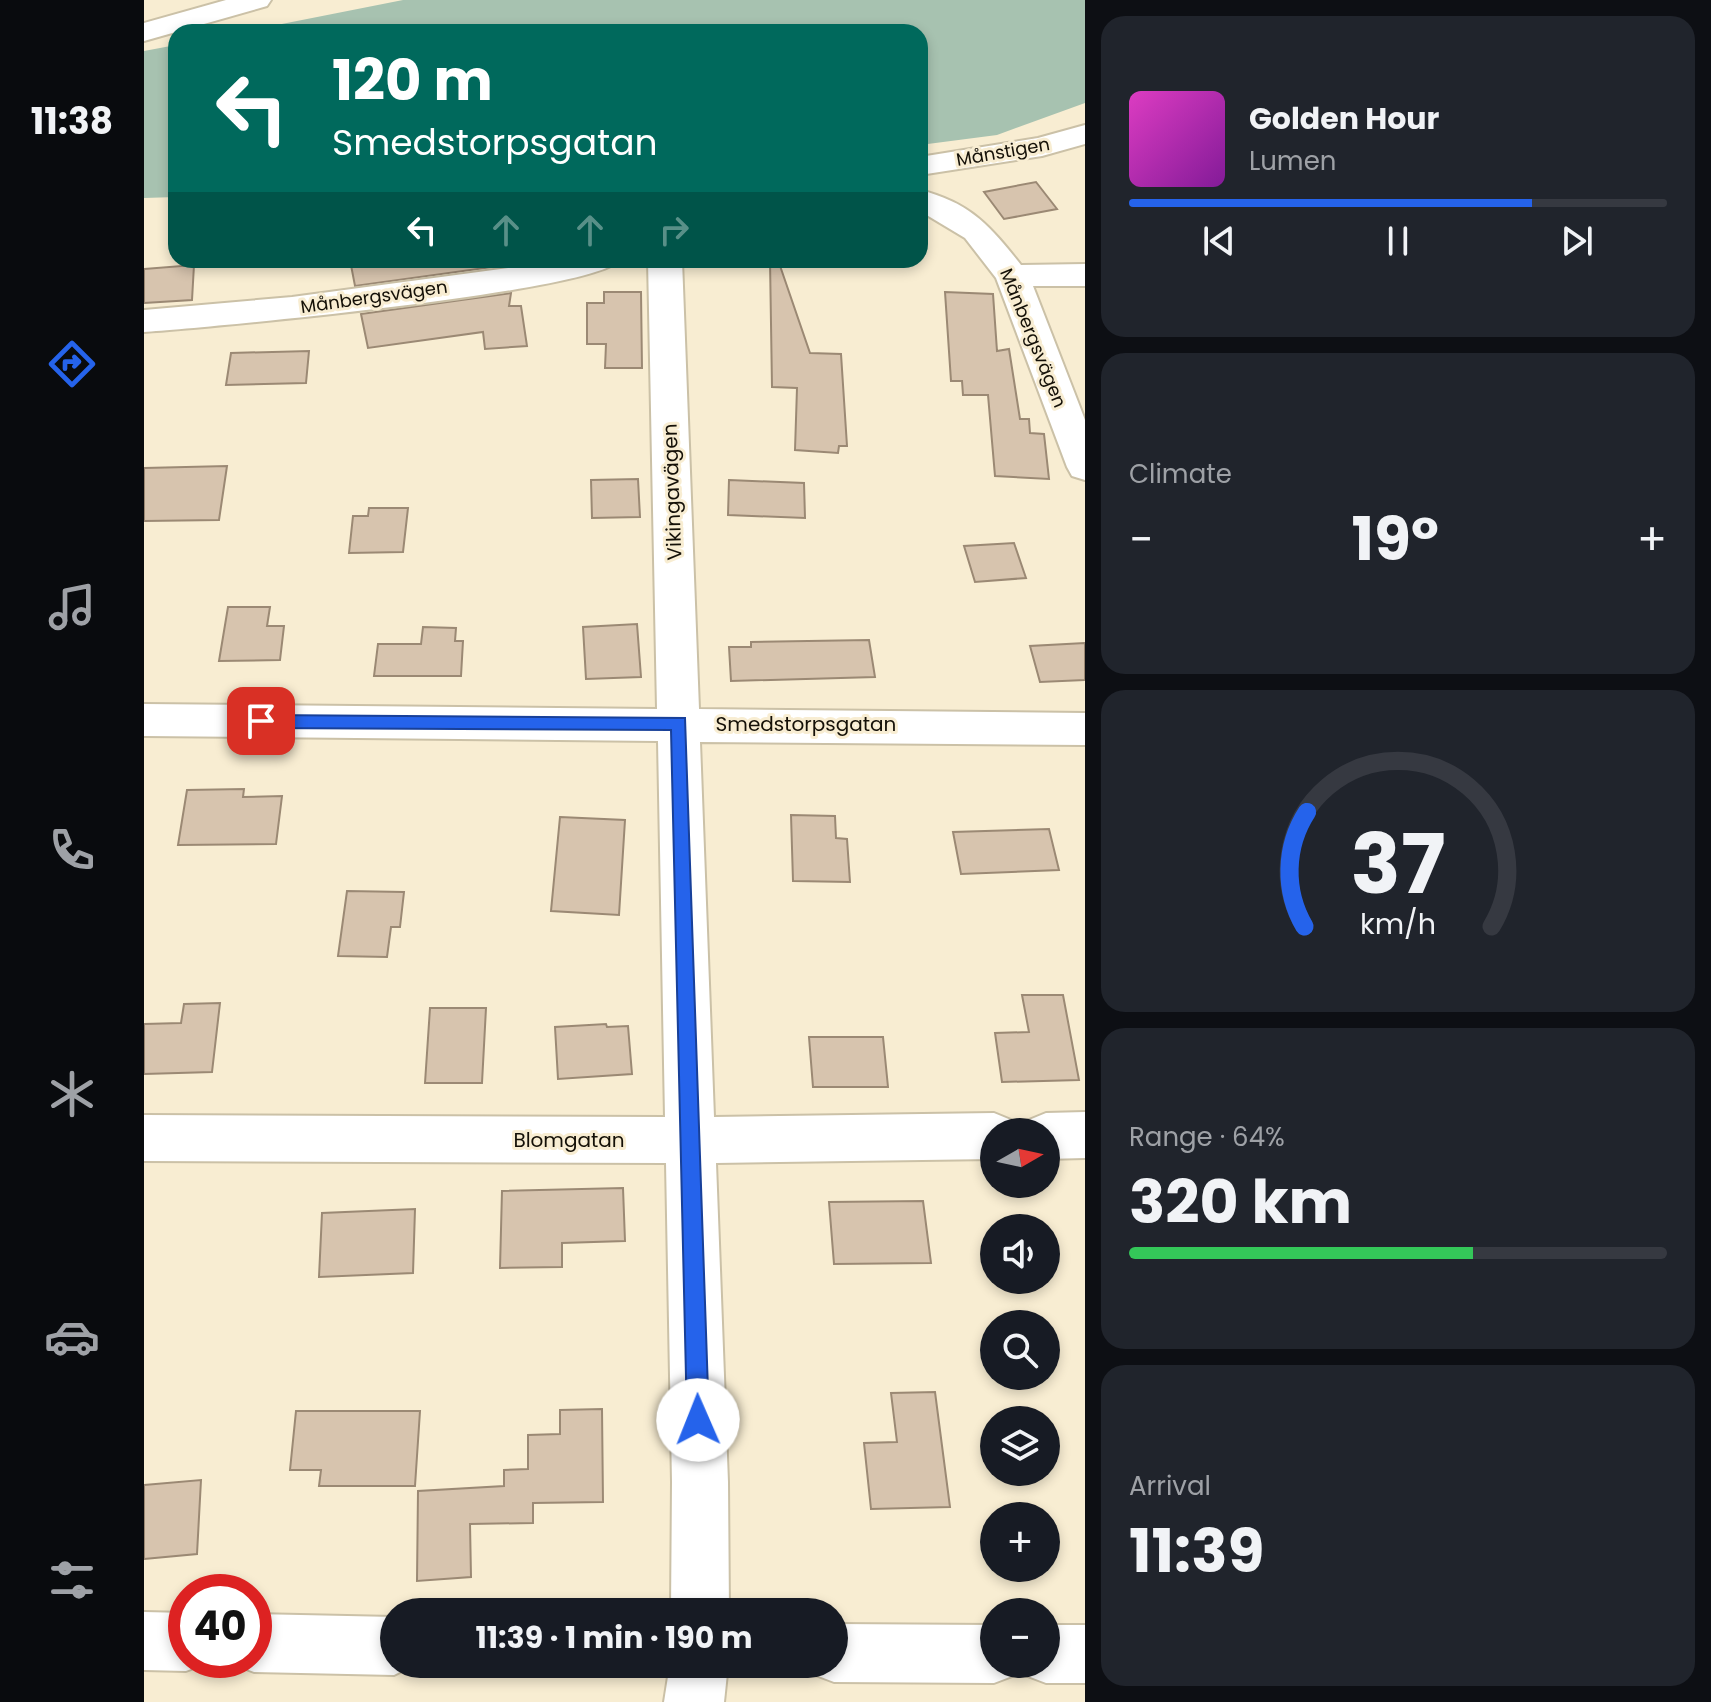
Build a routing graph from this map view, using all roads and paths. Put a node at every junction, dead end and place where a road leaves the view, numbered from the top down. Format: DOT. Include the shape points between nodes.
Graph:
graph roads {
  1 [pos="257,0"];
  2 [pos="172,24"];
  3 [pos="168,25"];
  4 [pos="144,32"];
  5 [pos="1085,134"];
  6 [pos="928,165"];
  7 [pos="928,203"];
  8 [pos="572,268"];
  9 [pos="665,268"];
  10 [pos="1085,275"];
  11 [pos="1012,276"];
  12 [pos="144,321"];
  13 [pos="1085,467"];
  14 [pos="144,720"];
  15 [pos="679,723"];
  16 [pos="1085,729"];
  17 [pos="1085,1135"];
  18 [pos="980,1136"];
  19 [pos="1060,1136"];
  20 [pos="144,1138"];
  21 [pos="691,1140"];
  22 [pos="700,1598"];
  23 [pos="144,1641"];
  24 [pos="168,1642"];
  25 [pos="272,1643"];
  26 [pos="380,1646"];
  27 [pos="848,1653"];
  28 [pos="980,1654"];
  29 [pos="1060,1654"];
  30 [pos="1085,1654"];
  31 [pos="697,1678"];
  32 [pos="694,1702"];
  1 -- 2 [label="street"];
  3 -- 4 [label="street"];
  5 -- 6 [label="street, Månstigen" via="1042,147"];
  7 -- 11 [label="street, Månbergsvägen" via="977,231"];
  8 -- 12 [label="street, Månbergsvägen" via="215,318"];
  9 -- 15 [label="street, Vikingavägen"];
  10 -- 11 [label="street"];
  11 -- 13 [label="street, Månbergsvägen"];
  14 -- 15 [label="street, Smedstorpsgatan"];
  15 -- 16 [label="street, Smedstorpsgatan"];
  15 -- 21 [label="street, Vikingavägen"];
  17 -- 19 [label="street"];
  18 -- 21 [label="street, Blomgatan"];
  20 -- 21 [label="street, Blomgatan"];
  21 -- 22 [label="street, Vikingavägen"];
  23 -- 24 [label="street"];
  25 -- 26 [label="street"];
  27 -- 28 [label="street"];
  29 -- 30 [label="street"];
  31 -- 32 [label="street"];
}
